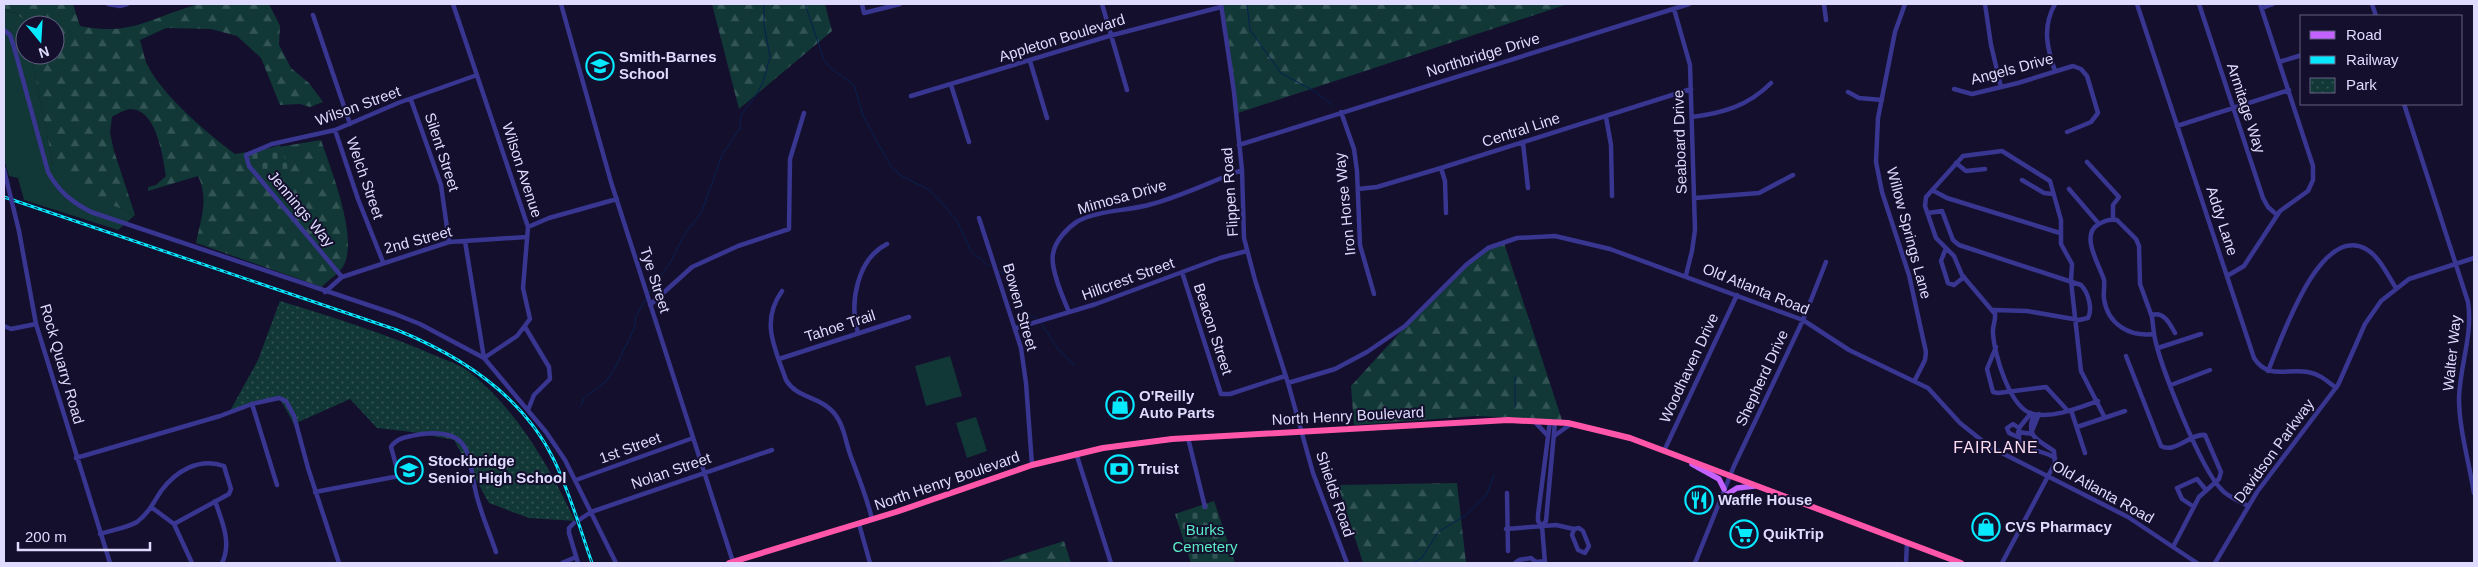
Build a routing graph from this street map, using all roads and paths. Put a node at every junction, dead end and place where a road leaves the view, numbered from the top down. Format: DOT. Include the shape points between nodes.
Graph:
graph roads {
  1 [pos="108,4"];
  2 [pos="127,4"];
  3 [pos="453,4"];
  4 [pos="561,4"];
  5 [pos="862,4"];
  6 [pos="900,4"];
  7 [pos="1102,4"];
  8 [pos="1689,4"];
  9 [pos="1824,4"];
  10 [pos="1905,4"];
  11 [pos="1985,4"];
  12 [pos="2055,4"];
  13 [pos="2137,4"];
  14 [pos="2199,4"];
  15 [pos="2273,4"];
  16 [pos="1221,5"];
  17 [pos="2261,6"];
  18 [pos="1674,8"];
  19 [pos="313,15"];
  20 [pos="1826,20"];
  21 [pos="4,30"];
  22 [pos="1109,36"];
  23 [pos="2300,56"];
  24 [pos="1030,61"];
  25 [pos="2280,62"];
  26 [pos="2055,71"];
  27 [pos="477,76"];
  28 [pos="1770,83"];
  29 [pos="951,85"];
  30 [pos="2001,87"];
  31 [pos="1691,89"];
  32 [pos="1954,89"];
  33 [pos="1127,90"];
  34 [pos="2288,90"];
  35 [pos="1848,92"];
  36 [pos="911,96"];
  37 [pos="411,100"];
  38 [pos="1882,100"];
  39 [pos="2404,105"];
  40 [pos="2233,108"];
  41 [pos="1341,112"];
  42 [pos="804,113"];
  43 [pos="1606,116"];
  44 [pos="1692,116"];
  45 [pos="1047,118"];
  46 [pos="350,124"];
  47 [pos="2177,126"];
  48 [pos="336,130"];
  49 [pos="2067,132"];
  50 [pos="968,142"];
  51 [pos="1523,143"];
  52 [pos="1239,145"];
  53 [pos="246,155"];
  54 [pos="2087,162"];
  55 [pos="1956,163"];
  56 [pos="1441,168"];
  57 [pos="1985,169"];
  58 [pos="1242,170"];
  59 [pos="4,172"];
  60 [pos="1793,174"];
  61 [pos="2022,180"];
  62 [pos="1528,188"];
  63 [pos="1358,189"];
  64 [pos="2069,189"];
  65 [pos="1932,190"];
  66 [pos="2053,194"];
  67 [pos="1612,196"];
  68 [pos="1695,198"];
  69 [pos="617,199"];
  70 [pos="1446,213"];
  71 [pos="1928,213"];
  72 [pos="2277,215"];
  73 [pos="979,218"];
  74 [pos="2114,219"];
  75 [pos="2099,224"];
  76 [pos="528,227"];
  77 [pos="2060,232"];
  78 [pos="526,237"];
  79 [pos="465,241"];
  80 [pos="449,242"];
  81 [pos="887,244"];
  82 [pos="1946,248"];
  83 [pos="1247,251"];
  84 [pos="2474,258"];
  85 [pos="383,262"];
  86 [pos="1826,262"];
  87 [pos="2456,264"];
  88 [pos="1182,272"];
  89 [pos="1686,275"];
  90 [pos="342,276"];
  91 [pos="2227,276"];
  92 [pos="1964,277"];
  93 [pos="2071,281"];
  94 [pos="2396,288"];
  95 [pos="782,291"];
  96 [pos="325,292"];
  97 [pos="1374,294"];
  98 [pos="1737,295"];
  99 [pos="650,305"];
  100 [pos="1993,310"];
  101 [pos="1068,312"];
  102 [pos="2152,315"];
  103 [pos="909,317"];
  104 [pos="2075,319"];
  105 [pos="1803,320"];
  106 [pos="36,324"];
  107 [pos="4,326"];
  108 [pos="525,327"];
  109 [pos="1016,328"];
  110 [pos="858,333"];
  111 [pos="2154,334"];
  112 [pos="2175,334"];
  113 [pos="2201,334"];
  114 [pos="1996,347"];
  115 [pos="2158,348"];
  116 [pos="2126,356"];
  117 [pos="484,358"];
  118 [pos="779,359"];
  119 [pos="2210,370"];
  120 [pos="2268,371"];
  121 [pos="1285,376"];
  122 [pos="1915,380"];
  123 [pos="1288,383"];
  124 [pos="2170,386"];
  125 [pos="2336,388"];
  126 [pos="2010,391"];
  127 [pos="2098,401"];
  128 [pos="252,404"];
  129 [pos="528,410"];
  130 [pos="2070,410"];
  131 [pos="2125,411"];
  132 [pos="2034,414"];
  133 [pos="2105,418"];
  134 [pos="1531,420"];
  135 [pos="1552,421"];
  136 [pos="1571,424"];
  137 [pos="2077,427"];
  138 [pos="1300,432"];
  139 [pos="2018,432"];
  140 [pos="2032,433"];
  141 [pos="693,438"];
  142 [pos="1188,438"];
  143 [pos="2193,438"];
  144 [pos="1551,440"];
  145 [pos="772,450"];
  146 [pos="1664,451"];
  147 [pos="1076,454"];
  148 [pos="2086,454"];
  149 [pos="1679,457"];
  150 [pos="76,458"];
  151 [pos="2055,458"];
  152 [pos="1032,465"];
  153 [pos="703,473"];
  154 [pos="1730,475"];
  155 [pos="2049,476"];
  156 [pos="576,480"];
  157 [pos="2215,482"];
  158 [pos="277,485"];
  159 [pos="1758,486"];
  160 [pos="1724,489"];
  161 [pos="2206,490"];
  162 [pos="316,492"];
  163 [pos="1507,493"];
  164 [pos="2474,493"];
  165 [pos="1721,498"];
  166 [pos="215,502"];
  167 [pos="2248,506"];
  168 [pos="151,507"];
  169 [pos="1206,507"];
  170 [pos="2194,507"];
  171 [pos="591,512"];
  172 [pos="872,519"];
  173 [pos="579,520"];
  174 [pos="574,523"];
  175 [pos="174,524"];
  176 [pos="859,524"];
  177 [pos="1542,526"];
  178 [pos="1506,529"];
  179 [pos="1574,530"];
  180 [pos="100,534"];
  181 [pos="1907,542"];
  182 [pos="2173,547"];
  183 [pos="1508,551"];
  184 [pos="496,552"];
  185 [pos="576,557"];
  186 [pos="1545,562"];
  187 [pos="110,563"];
  188 [pos="192,563"];
  189 [pos="222,563"];
  190 [pos="339,563"];
  191 [pos="562,563"];
  192 [pos="578,563"];
  193 [pos="616,563"];
  194 [pos="731,563"];
  195 [pos="870,563"];
  196 [pos="1111,563"];
  197 [pos="1347,563"];
  198 [pos="1515,563"];
  199 [pos="1536,563"];
  200 [pos="1695,563"];
  201 [pos="1906,563"];
  202 [pos="1961,563"];
  203 [pos="2002,563"];
  204 [pos="2197,563"];
  205 [pos="2215,563"];
  1 -- 2 [label="street"];
  3 -- 27 [label="street, Wilson Avenue"];
  4 -- 69 [label="street, Tye Street"];
  5 -- 6 [label="street" via="864,13"];
  7 -- 22 [label="street"];
  8 -- 18 [label="street, Northbridge Drive"];
  9 -- 20 [label="street"];
  10 -- 38 [label="street, Willow Springs Lane" via="1894,32"];
  11 -- 30 [label="street"];
  12 -- 26 [label="street" via="2046,32"];
  13 -- 47 [label="street, Addy Lane"];
  14 -- 40 [label="street, Armitage Way"];
  15 -- 17 [label="street"];
  16 -- 22 [label="street, Appleton Boulevard"];
  16 -- 52 [label="street, Flippen Road"];
  17 -- 25 [label="street"];
  18 -- 31 [label="street, Seaboard Drive" via="1687,52"];
  18 -- 41 [label="street, Northbridge Drive"];
  19 -- 46 [label="street"];
  21 -- 96 [label="street" via="10,35 48,172 54,184 72,201 92,212"];
  22 -- 24 [label="street, Appleton Boulevard"];
  22 -- 33 [label="street"];
  23 -- 25 [label="street"];
  24 -- 29 [label="street, Appleton Boulevard"];
  24 -- 45 [label="street"];
  25 -- 34 [label="street"];
  26 -- 30 [label="street, Angels Drive"];
  26 -- 49 [label="street, Angels Drive" via="2070,66 2084,71 2098,108 2094,121"];
  27 -- 37 [label="street, Wilson Street"];
  27 -- 76 [label="street, Wilson Avenue"];
  28 -- 44 [label="street" via="1751,100 1734,108 1719,114"];
  29 -- 36 [label="street, Appleton Boulevard"];
  29 -- 50 [label="street"];
  30 -- 32 [label="street, Angels Drive" via="1972,94"];
  31 -- 43 [label="street, Central Line"];
  31 -- 44 [label="street, Seaboard Drive"];
  34 -- 40 [label="street"];
  34 -- 72 [label="street" via="2314,175 2305,194"];
  35 -- 38 [label="street" via="1859,98"];
  37 -- 46 [label="street, Wilson Street"];
  37 -- 80 [label="street, Silent Street" via="441,185"];
  38 -- 122 [label="street, Willow Springs Lane" via="1878,118 1877,173 1909,275 1926,352"];
  39 -- 87 [label="street, Walter Way"];
  40 -- 47 [label="street"];
  40 -- 72 [label="street, Armitage Way" via="2263,200"];
  41 -- 52 [label="street, Northbridge Drive"];
  41 -- 63 [label="street, Iron Horse Way" via="1354,149"];
  42 -- 99 [label="street" via="790,159 789,229 738,246 692,267"];
  43 -- 51 [label="street, Central Line"];
  43 -- 67 [label="street" via="1611,145"];
  44 -- 68 [label="street, Seaboard Drive"];
  46 -- 48 [label="street, Wilson Street"];
  47 -- 91 [label="street, Addy Lane"];
  48 -- 53 [label="street, Wilson Street" via="272,144"];
  48 -- 85 [label="street, Welch Street"];
  51 -- 56 [label="street, Central Line"];
  51 -- 62 [label="street"];
  52 -- 58 [label="street, Flippen Road"];
  53 -- 90 [label="street, Jennings Way" via="249,166"];
  54 -- 74 [label="street" via="2119,197 2113,206"];
  55 -- 57 [label="street" via="1966,171"];
  55 -- 65 [label="street"];
  55 -- 66 [label="street" via="1963,156 2002,151 2047,177"];
  56 -- 63 [label="street, Central Line" via="1377,187"];
  56 -- 70 [label="street" via="1445,181"];
  58 -- 83 [label="street, Flippen Road" via="1242,214"];
  58 -- 101 [label="street, Mimosa Drive" via="1154,204 1094,215 1068,229 1058,240 1052,255"];
  59 -- 106 [label="street, Rock Quarry Road, bridge" via="19,231"];
  60 -- 68 [label="street" via="1759,193"];
  61 -- 66 [label="street" via="2046,194"];
  63 -- 97 [label="street, Iron Horse Way" via="1360,245"];
  64 -- 75 [label="street"];
  65 -- 71 [label="street" via="1926,199"];
  65 -- 77 [label="street" via="1947,198"];
  66 -- 77 [label="street" via="2061,220"];
  68 -- 89 [label="street, Seaboard Drive" via="1693,244"];
  69 -- 76 [label="street"];
  69 -- 99 [label="street, Tye Street"];
  71 -- 82 [label="street" via="1935,236"];
  71 -- 93 [label="street" via="1942,211 1957,244"];
  72 -- 91 [label="street" via="2244,266"];
  73 -- 109 [label="street, Bowen Street"];
  74 -- 75 [label="street"];
  74 -- 102 [label="street" via="2138,243 2140,284"];
  75 -- 111 [label="street" via="2092,232 2092,249 2104,279 2108,312 2116,324 2129,332"];
  76 -- 78 [label="street, Wilson Avenue"];
  77 -- 93 [label="street" via="2061,244 2072,264"];
  78 -- 79 [label="street, 2nd Street"];
  78 -- 108 [label="street, Wilson Avenue" via="522,288 530,319"];
  79 -- 80 [label="street, 2nd Street"];
  79 -- 117 [label="street"];
  80 -- 85 [label="street, 2nd Street"];
  81 -- 110 [label="street" via="869,259 860,274 855,308"];
  82 -- 92 [label="street" via="1955,257"];
  82 -- 92 [label="street" via="1941,261 1948,283 1954,285"];
  83 -- 88 [label="street, Hillcrest Street"];
  83 -- 121 [label="street, Flippen Road"];
  84 -- 87 [label="street, Davidson Parkway"];
  85 -- 90 [label="street, 2nd Street"];
  86 -- 105 [label="street, Shepherd Drive"];
  87 -- 94 [label="street, Davidson Parkway" via="2409,279"];
  87 -- 164 [label="street, Walter Way" via="2470,312 2460,404"];
  88 -- 101 [label="street, Hillcrest Street"];
  88 -- 121 [label="street, Beacon Street" via="1220,393 1230,394"];
  89 -- 98 [label="street, Old Atlanta Road"];
  89 -- 123 [label="street, Old Atlanta Road" via="1610,249 1555,236 1507,240 1488,248 1466,265 1405,326 1367,352 1335,370"];
  90 -- 96 [label="street, 2nd Street"];
  91 -- 120 [label="street, Addy Lane" via="2252,354 2257,363"];
  92 -- 100 [label="street"];
  93 -- 104 [label="street"];
  93 -- 104 [label="street" via="2086,291 2090,315 2087,319"];
  94 -- 120 [label="street" via="2367,250 2348,245 2334,250 2304,288"];
  94 -- 125 [label="street, Davidson Parkway" via="2370,314"];
  95 -- 118 [label="street" via="774,302 769,321"];
  96 -- 117 [label="street" via="420,324"];
  98 -- 105 [label="street, Old Atlanta Road"];
  98 -- 146 [label="street, Woodhaven Drive"];
  99 -- 141 [label="street, Tye Street"];
  100 -- 104 [label="street" via="2027,311"];
  100 -- 114 [label="street" via="1996,316 1992,332"];
  101 -- 109 [label="street, Hillcrest Street"];
  102 -- 111 [label="street"];
  102 -- 112 [label="street" via="2162,316"];
  103 -- 110 [label="street, Tahoe Trail"];
  104 -- 127 [label="street" via="2081,373"];
  105 -- 122 [label="street, Old Atlanta Road" via="1849,350"];
  105 -- 154 [label="street, Shepherd Drive"];
  106 -- 107 [label="street" via="11,329"];
  106 -- 150 [label="street, Rock Quarry Road"];
  108 -- 117 [label="street"];
  108 -- 129 [label="street" via="551,373 550,379 534,395"];
  109 -- 152 [label="street, Bowen Street" via="1026,382"];
  110 -- 118 [label="street, Tahoe Trail"];
  111 -- 115 [label="street"];
  113 -- 115 [label="street"];
  114 -- 126 [label="street"];
  114 -- 126 [label="street" via="1987,369 1992,390 1996,393"];
  115 -- 124 [label="street"];
  116 -- 143 [label="street" via="2161,446 2169,448"];
  117 -- 129 [label="street"];
  118 -- 172 [label="street" via="790,387 837,416 864,485"];
  119 -- 124 [label="street"];
  120 -- 125 [label="street" via="2313,373"];
  121 -- 123 [label="street, Flippen Road"];
  122 -- 155 [label="street, Old Atlanta Road" via="1939,398 1974,436"];
  123 -- 138 [label="street, Flippen Road"];
  124 -- 143 [label="street"];
  125 -- 167 [label="street, Davidson Parkway"];
  126 -- 130 [label="street" via="2047,388"];
  126 -- 132 [label="street"];
  127 -- 130 [label="street"];
  127 -- 133 [label="street"];
  128 -- 150 [label="street"];
  128 -- 158 [label="street"];
  128 -- 162 [label="street" via="279,398 286,400"];
  129 -- 156 [label="street"];
  130 -- 132 [label="street"];
  130 -- 137 [label="street"];
  131 -- 133 [label="street"];
  132 -- 139 [label="street"];
  132 -- 140 [label="street"];
  133 -- 137 [label="street"];
  134 -- 135 [label="highway, North Henry Boulevard"];
  134 -- 138 [label="highway, North Henry Boulevard"];
  134 -- 144 [label="street" via="1543,428"];
  135 -- 136 [label="highway, North Henry Boulevard"];
  135 -- 144 [label="street"];
  136 -- 144 [label="street"];
  136 -- 146 [label="highway, North Henry Boulevard" via="1624,436"];
  137 -- 148 [label="street"];
  138 -- 142 [label="highway, North Henry Boulevard"];
  138 -- 197 [label="street, Shields Road"];
  139 -- 140 [label="street"];
  139 -- 151 [label="street" via="2027,448"];
  140 -- 151 [label="street" via="2038,442 2054,451"];
  141 -- 153 [label="street, Tye Street"];
  141 -- 156 [label="street, 1st Street"];
  142 -- 147 [label="highway, North Henry Boulevard" via="1127,444"];
  142 -- 169 [label="street"];
  143 -- 157 [label="street"];
  143 -- 157 [label="street" via="2201,434 2206,436 2221,472"];
  144 -- 177 [label="street" via="1546,520"];
  145 -- 153 [label="street, Nolan Street"];
  146 -- 149 [label="highway, North Henry Boulevard"];
  147 -- 152 [label="highway, North Henry Boulevard"];
  147 -- 196 [label="street"];
  149 -- 154 [label="highway, North Henry Boulevard"];
  149 -- 160 [label="main road" via="1722,482"];
  150 -- 180 [label="street, Rock Quarry Road"];
  151 -- 155 [label="street"];
  152 -- 172 [label="highway, North Henry Boulevard"];
  153 -- 171 [label="street, Nolan Street"];
  153 -- 194 [label="street, Tye Street"];
  154 -- 159 [label="highway, North Henry Boulevard"];
  154 -- 160 [label="street, Shepherd Drive"];
  155 -- 182 [label="street, Old Atlanta Road" via="2128,517"];
  155 -- 203 [label="street"];
  156 -- 171 [label="street"];
  157 -- 161 [label="street"];
  157 -- 167 [label="street" via="2222,491"];
  159 -- 165 [label="main road" via="1737,488"];
  159 -- 181 [label="highway, North Henry Boulevard"];
  160 -- 165 [label="street, Shepherd Drive"];
  161 -- 170 [label="street"];
  161 -- 170 [label="street" via="2196,479 2177,488 2180,497"];
  162 -- 184 [label="street" via="399,476 391,447 393,443 415,435 445,433 455,436 468,455 477,496"];
  162 -- 190 [label="street"];
  163 -- 178 [label="street"];
  165 -- 200 [label="street, Shepherd Drive"];
  166 -- 168 [label="street" via="226,497 231,489 224,466 210,463 186,468 162,490"];
  166 -- 175 [label="street"];
  166 -- 189 [label="street" via="226,533 226,553"];
  167 -- 205 [label="street, Davidson Parkway"];
  168 -- 175 [label="street"];
  168 -- 180 [label="street" via="135,523"];
  170 -- 182 [label="street"];
  171 -- 173 [label="street, Nolan Street"];
  171 -- 193 [label="street"];
  172 -- 176 [label="highway, North Henry Boulevard"];
  174 -- 185 [label="street" via="569,528"];
  175 -- 188 [label="street"];
  176 -- 194 [label="highway, North Henry Boulevard"];
  176 -- 195 [label="street"];
  177 -- 178 [label="street"];
  177 -- 179 [label="street" via="1563,525"];
  177 -- 186 [label="street"];
  178 -- 183 [label="street"];
  179 -- 179 [label="street" via="1572,535 1578,550 1585,553 1589,547 1583,531"];
  180 -- 187 [label="street, Rock Quarry Road"];
  181 -- 201 [label="street"];
  181 -- 202 [label="highway, North Henry Boulevard"];
  182 -- 204 [label="street, Old Atlanta Road"];
  185 -- 191 [label="street"];
  185 -- 192 [label="street"];
  186 -- 199 [label="street"];
  198 -- 199 [label="street" via="1530,558"];
}
